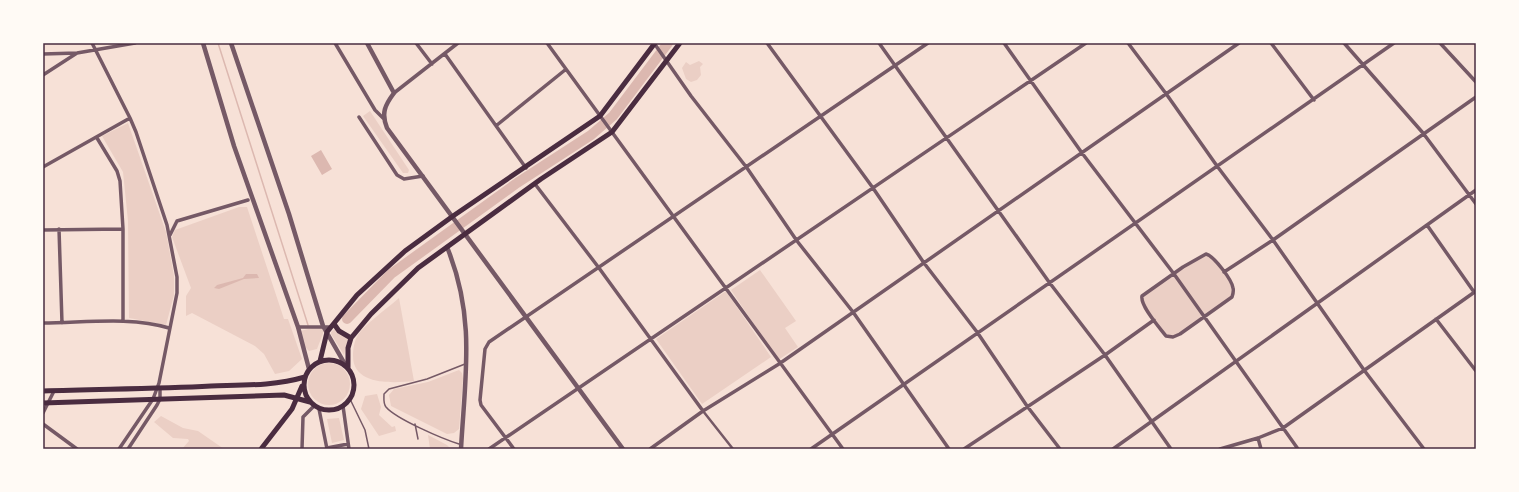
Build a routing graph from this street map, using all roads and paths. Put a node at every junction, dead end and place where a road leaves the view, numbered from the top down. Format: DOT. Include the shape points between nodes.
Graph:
graph roads {
  1 [pos="92,43"];
  2 [pos="135,43"];
  3 [pos="203,43"];
  4 [pos="231,43"];
  5 [pos="335,43"];
  6 [pos="367,43"];
  7 [pos="416,43"];
  8 [pos="458,43"];
  9 [pos="547,43"];
  10 [pos="680,43"];
  11 [pos="767,43"];
  12 [pos="879,43"];
  13 [pos="928,43"];
  14 [pos="1004,43"];
  15 [pos="1086,43"];
  16 [pos="1128,43"];
  17 [pos="1239,43"];
  18 [pos="1270,43"];
  19 [pos="1344,43"];
  20 [pos="1394,43"];
  21 [pos="1440,43"];
  22 [pos="656,44"];
  23 [pos="95,50"];
  24 [pos="78,53"];
  25 [pos="43,54"];
  26 [pos="445,54"];
  27 [pos="665,58"];
  28 [pos="432,64"];
  29 [pos="896,65"];
  30 [pos="1363,65"];
  31 [pos="565,70"];
  32 [pos="43,74"];
  33 [pos="1031,80"];
  34 [pos="1476,82"];
  35 [pos="394,93"];
  36 [pos="1167,95"];
  37 [pos="1476,97"];
  38 [pos="1314,100"];
  39 [pos="359,117"];
  40 [pos="601,117"];
  41 [pos="819,117"];
  42 [pos="130,118"];
  43 [pos="383,118"];
  44 [pos="497,125"];
  45 [pos="611,130"];
  46 [pos="1423,133"];
  47 [pos="97,138"];
  48 [pos="947,138"];
  49 [pos="1082,154"];
  50 [pos="1217,166"];
  51 [pos="43,167"];
  52 [pos="526,168"];
  53 [pos="747,168"];
  54 [pos="423,176"];
  55 [pos="535,184"];
  56 [pos="873,188"];
  57 [pos="1476,190"];
  58 [pos="1468,195"];
  59 [pos="248,200"];
  60 [pos="1476,204"];
  61 [pos="998,211"];
  62 [pos="674,217"];
  63 [pos="454,218"];
  64 [pos="1134,223"];
  65 [pos="1427,224"];
  66 [pos="59,229"];
  67 [pos="123,229"];
  68 [pos="43,230"];
  69 [pos="464,232"];
  70 [pos="170,235"];
  71 [pos="797,240"];
  72 [pos="1273,240"];
  73 [pos="447,247"];
  74 [pos="924,262"];
  75 [pos="600,268"];
  76 [pos="1224,272"];
  77 [pos="1174,274"];
  78 [pos="1050,282"];
  79 [pos="726,288"];
  80 [pos="1475,291"];
  81 [pos="1317,302"];
  82 [pos="853,312"];
  83 [pos="1205,317"];
  84 [pos="525,318"];
  85 [pos="1436,319"];
  86 [pos="1154,320"];
  87 [pos="123,321"];
  88 [pos="43,323"];
  89 [pos="62,323"];
  90 [pos="323,326"];
  91 [pos="332,326"];
  92 [pos="298,327"];
  93 [pos="169,328"];
  94 [pos="327,332"];
  95 [pos="977,332"];
  96 [pos="352,338"];
  97 [pos="653,339"];
  98 [pos="1105,355"];
  99 [pos="1235,360"];
  100 [pos="320,361"];
  101 [pos="467,364"];
  102 [pos="779,364"];
  103 [pos="347,367"];
  104 [pos="309,369"];
  105 [pos="1364,370"];
  106 [pos="1476,371"];
  107 [pos="305,376"];
  108 [pos="303,383"];
  109 [pos="905,384"];
  110 [pos="159,387"];
  111 [pos="579,388"];
  112 [pos="43,391"];
  113 [pos="54,391"];
  114 [pos="298,398"];
  115 [pos="153,399"];
  116 [pos="160,399"];
  117 [pos="350,399"];
  118 [pos="310,402"];
  119 [pos="43,403"];
  120 [pos="49,403"];
  121 [pos="314,406"];
  122 [pos="343,406"];
  123 [pos="1027,406"];
  124 [pos="320,409"];
  125 [pos="703,411"];
  126 [pos="43,412"];
  127 [pos="1152,420"];
  128 [pos="43,424"];
  129 [pos="415,424"];
  130 [pos="1283,428"];
  131 [pos="833,435"];
  132 [pos="505,438"];
  133 [pos="1258,438"];
  134 [pos="418,439"];
  135 [pos="348,444"];
  136 [pos="461,447"];
  137 [pos="78,449"];
  138 [pos="119,449"];
  139 [pos="128,449"];
  140 [pos="261,449"];
  141 [pos="302,449"];
  142 [pos="327,449"];
  143 [pos="349,449"];
  144 [pos="369,449"];
  145 [pos="489,449"];
  146 [pos="514,449"];
  147 [pos="623,449"];
  148 [pos="650,449"];
  149 [pos="733,449"];
  150 [pos="811,449"];
  151 [pos="843,449"];
  152 [pos="949,449"];
  153 [pos="964,449"];
  154 [pos="1060,449"];
  155 [pos="1112,449"];
  156 [pos="1171,449"];
  157 [pos="1220,449"];
  158 [pos="1261,449"];
  159 [pos="1298,449"];
  160 [pos="1424,449"];
  1 -- 23 [label="street"];
  2 -- 23 [label="street"];
  3 -- 92 [label="street" via="234,146"];
  4 -- 90 [label="street" via="289,214"];
  5 -- 43 [label="street" via="375,110"];
  6 -- 35 [label="street"];
  7 -- 28 [label="street"];
  8 -- 26 [label="street"];
  9 -- 31 [label="street"];
  10 -- 27 [label="main road"];
  11 -- 41 [label="street"];
  12 -- 29 [label="street"];
  13 -- 29 [label="street"];
  14 -- 33 [label="street"];
  15 -- 33 [label="street"];
  16 -- 36 [label="street"];
  17 -- 36 [label="street"];
  18 -- 38 [label="street"];
  19 -- 30 [label="street"];
  20 -- 30 [label="street"];
  21 -- 34 [label="street"];
  22 -- 27 [label="street"];
  22 -- 40 [label="main road"];
  23 -- 24 [label="street"];
  23 -- 42 [label="street"];
  24 -- 25 [label="street"];
  24 -- 32 [label="street"];
  26 -- 28 [label="street"];
  26 -- 44 [label="street"];
  27 -- 45 [label="main road"];
  27 -- 53 [label="street"];
  28 -- 35 [label="street"];
  29 -- 41 [label="street"];
  29 -- 48 [label="street"];
  30 -- 38 [label="street"];
  30 -- 46 [label="street"];
  31 -- 40 [label="street"];
  31 -- 44 [label="street"];
  33 -- 48 [label="street"];
  33 -- 49 [label="street"];
  35 -- 43 [label="street" via="388,100"];
  36 -- 49 [label="street"];
  36 -- 50 [label="street"];
  37 -- 46 [label="street"];
  38 -- 50 [label="street"];
  39 -- 54 [label="street" via="397,175 404,179"];
  40 -- 45 [label="street"];
  40 -- 52 [label="main road"];
  41 -- 53 [label="street"];
  41 -- 56 [label="street"];
  42 -- 47 [label="street"];
  42 -- 70 [label="street"];
  43 -- 54 [label="street" via="387,128"];
  44 -- 52 [label="street"];
  45 -- 55 [label="main road"];
  45 -- 62 [label="street"];
  46 -- 58 [label="street"];
  46 -- 72 [label="street"];
  47 -- 51 [label="street"];
  47 -- 67 [label="street" via="117,171 120,181"];
  48 -- 56 [label="street"];
  48 -- 61 [label="street"];
  49 -- 61 [label="street"];
  49 -- 64 [label="street"];
  50 -- 64 [label="street"];
  50 -- 72 [label="street"];
  52 -- 63 [label="main road"];
  53 -- 62 [label="street"];
  53 -- 71 [label="street"];
  54 -- 63 [label="street"];
  55 -- 69 [label="main road"];
  55 -- 75 [label="street"];
  56 -- 71 [label="street"];
  56 -- 74 [label="street"];
  57 -- 58 [label="street"];
  58 -- 60 [label="street"];
  58 -- 65 [label="street"];
  59 -- 70 [label="street" via="177,221"];
  61 -- 74 [label="street"];
  61 -- 78 [label="street"];
  62 -- 75 [label="street"];
  62 -- 79 [label="street"];
  63 -- 69 [label="street"];
  63 -- 91 [label="main road" via="388,265 357,295"];
  64 -- 77 [label="street"];
  64 -- 78 [label="street"];
  65 -- 80 [label="street"];
  65 -- 81 [label="street"];
  66 -- 67 [label="street"];
  66 -- 68 [label="street"];
  66 -- 89 [label="street"];
  67 -- 87 [label="street"];
  69 -- 73 [label="main road"];
  69 -- 84 [label="street"];
  70 -- 93 [label="street" via="177,277"];
  71 -- 79 [label="street"];
  71 -- 82 [label="street"];
  72 -- 76 [label="street"];
  72 -- 81 [label="street"];
  73 -- 96 [label="main road" via="418,268 371,314"];
  73 -- 101 [label="street" via="460,285 465,312"];
  74 -- 82 [label="street"];
  74 -- 95 [label="street"];
  75 -- 84 [label="street"];
  75 -- 97 [label="street"];
  76 -- 77 [label="street" via="1214,259 1206,254"];
  76 -- 83 [label="street" via="1234,289 1232,297"];
  77 -- 83 [label="street"];
  77 -- 86 [label="street" via="1142,296 1141,300"];
  78 -- 95 [label="street"];
  78 -- 98 [label="street"];
  79 -- 97 [label="street"];
  79 -- 102 [label="street"];
  80 -- 85 [label="street"];
  81 -- 99 [label="street"];
  81 -- 105 [label="street"];
  82 -- 102 [label="street"];
  82 -- 109 [label="street"];
  83 -- 86 [label="street" via="1180,334 1170,337 1166,336"];
  83 -- 99 [label="street"];
  84 -- 111 [label="street"];
  84 -- 132 [label="street" via="489,342 485,349 480,400 484,411"];
  85 -- 105 [label="street"];
  85 -- 106 [label="street"];
  86 -- 98 [label="street"];
  87 -- 89 [label="street"];
  87 -- 93 [label="street" via="148,322"];
  88 -- 89 [label="street"];
  90 -- 91 [label="street"];
  90 -- 92 [label="street"];
  90 -- 94 [label="street"];
  91 -- 94 [label="main road"];
  91 -- 96 [label="main road"];
  92 -- 104 [label="street"];
  93 -- 110 [label="street"];
  94 -- 100 [label="main road"];
  94 -- 103 [label="street"];
  95 -- 109 [label="street"];
  95 -- 123 [label="street"];
  96 -- 103 [label="main road" via="348,348"];
  97 -- 111 [label="street"];
  97 -- 125 [label="street"];
  98 -- 123 [label="street"];
  98 -- 127 [label="street"];
  99 -- 127 [label="street"];
  99 -- 130 [label="street"];
  100 -- 103 [label="main road" via="334,360"];
  100 -- 104 [label="main road"];
  101 -- 129 [label="lane" via="385,392 386,408"];
  101 -- 136 [label="street"];
  102 -- 125 [label="street"];
  102 -- 131 [label="street"];
  103 -- 117 [label="main road" via="354,380"];
  104 -- 107 [label="main road"];
  105 -- 130 [label="street"];
  105 -- 160 [label="street"];
  107 -- 108 [label="main road"];
  107 -- 110 [label="main road" via="276,383"];
  108 -- 114 [label="main road"];
  108 -- 118 [label="main road"];
  109 -- 131 [label="street"];
  109 -- 152 [label="street"];
  110 -- 113 [label="main road"];
  110 -- 115 [label="street"];
  110 -- 116 [label="street"];
  111 -- 132 [label="street"];
  111 -- 147 [label="street"];
  112 -- 113 [label="main road"];
  113 -- 120 [label="street"];
  114 -- 116 [label="main road" via="284,395"];
  114 -- 118 [label="main road"];
  114 -- 140 [label="main road"];
  115 -- 116 [label="main road"];
  115 -- 120 [label="main road"];
  115 -- 138 [label="street"];
  116 -- 139 [label="street"];
  117 -- 122 [label="main road"];
  117 -- 144 [label="lane" via="365,430"];
  118 -- 121 [label="main road"];
  119 -- 120 [label="main road"];
  120 -- 126 [label="street"];
  121 -- 124 [label="main road"];
  121 -- 141 [label="street" via="303,417"];
  122 -- 124 [label="main road" via="332,410"];
  122 -- 135 [label="street"];
  123 -- 153 [label="street"];
  123 -- 154 [label="street"];
  124 -- 142 [label="street"];
  125 -- 148 [label="street"];
  125 -- 149 [label="street"];
  127 -- 155 [label="street"];
  127 -- 156 [label="street"];
  128 -- 137 [label="street"];
  129 -- 134 [label="lane"];
  129 -- 136 [label="lane"];
  130 -- 133 [label="street"];
  130 -- 159 [label="street"];
  131 -- 150 [label="street"];
  131 -- 151 [label="street"];
  132 -- 145 [label="street"];
  132 -- 146 [label="street"];
  133 -- 157 [label="street"];
  133 -- 158 [label="street"];
  135 -- 142 [label="street"];
  135 -- 143 [label="street"];
}
